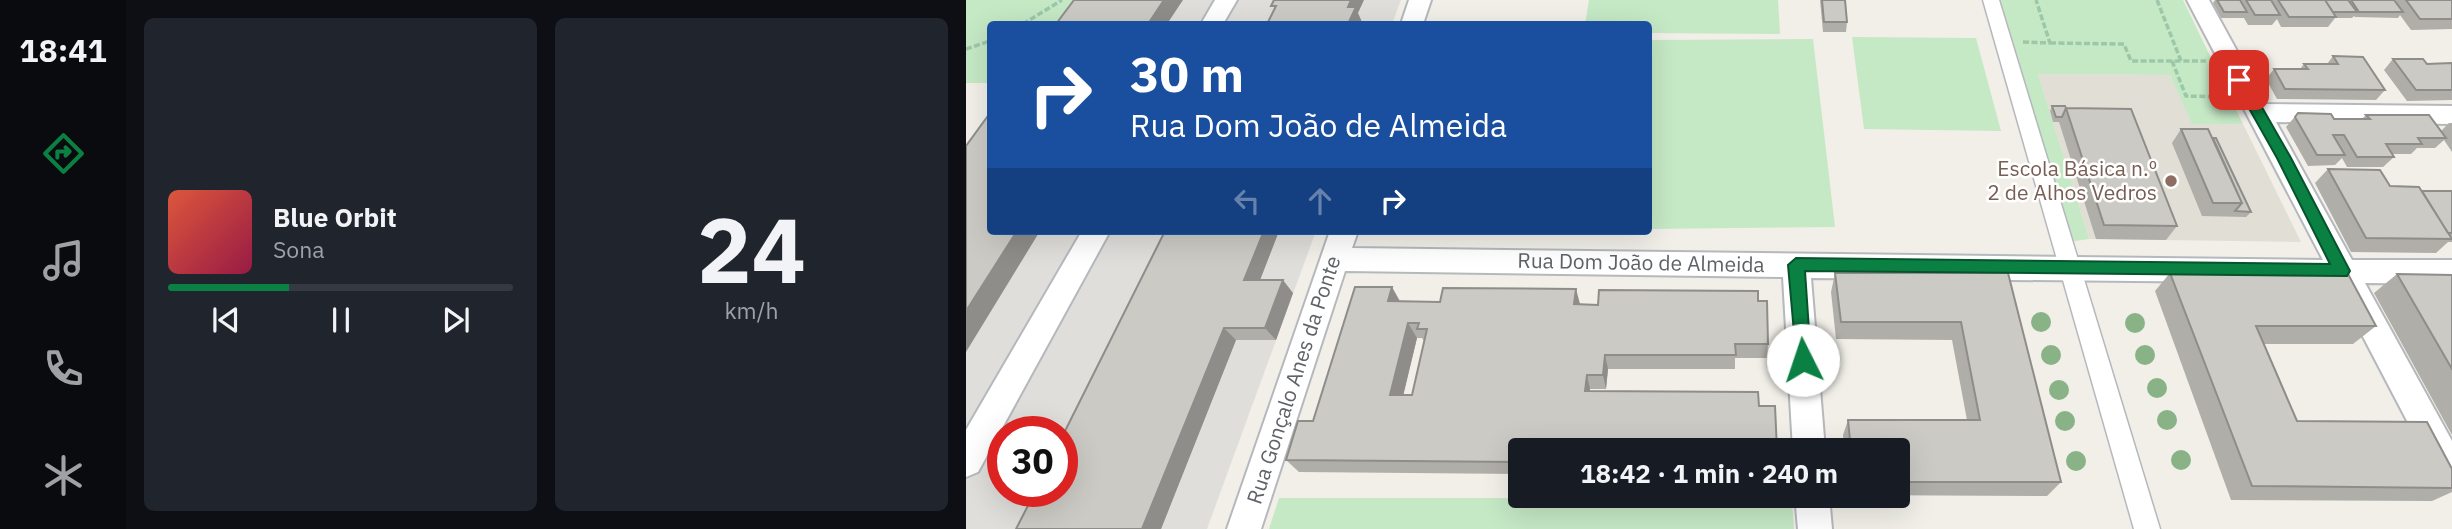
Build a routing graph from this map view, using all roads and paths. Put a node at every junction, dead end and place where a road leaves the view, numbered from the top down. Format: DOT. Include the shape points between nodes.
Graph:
graph roads {
  1 [pos="1062,0"];
  2 [pos="1226,0"];
  3 [pos="1420,0"];
  4 [pos="1991,0"];
  5 [pos="2036,0"];
  6 [pos="2157,0"];
  7 [pos="2198,0"];
  8 [pos="1028,21"];
  9 [pos="1215,21"];
  10 [pos="1413,21"];
  11 [pos="2003,38"];
  12 [pos="987,42"];
  13 [pos="2050,43"];
  14 [pos="966,49"];
  15 [pos="2172,61"];
  16 [pos="2181,61"];
  17 [pos="2230,62"];
  18 [pos="2253,105"];
  19 [pos="2452,115"];
  20 [pos="1094,235"];
  21 [pos="1339,245"];
  22 [pos="1796,265"];
  23 [pos="2070,270"];
  24 [pos="2342,271"];
  25 [pos="2452,272"];
  26 [pos="1808,438"];
  27 [pos="966,461"];
  28 [pos="2452,473"];
  29 [pos="1813,508"];
  30 [pos="1244,529"];
  31 [pos="1815,529"];
  32 [pos="2147,529"];
  1 -- 8 [label="path"];
  2 -- 9 [label="street"];
  3 -- 10 [label="street"];
  4 -- 11 [label="street"];
  5 -- 13 [label="path"];
  6 -- 16 [label="path"];
  7 -- 17 [label="street"];
  11 -- 13 [label="path"];
  11 -- 23 [label="street"];
  12 -- 14 [label="path"];
  13 -- 15 [label="path" via="2124,44 2131,61"];
  15 -- 16 [label="path"];
  15 -- 18 [label="path" via="2186,96"];
  16 -- 17 [label="path"];
  17 -- 18 [label="street"];
  18 -- 19 [label="street"];
  18 -- 24 [label="street"];
  20 -- 27 [label="street"];
  21 -- 22 [label="street, Rua Dom João de Almeida"];
  21 -- 30 [label="street, Rua Gonçalo Anes da Ponte"];
  22 -- 23 [label="street, Rua Dom João de Almeida"];
  22 -- 26 [label="street"];
  23 -- 24 [label="street, Rua Dom João de Almeida"];
  23 -- 32 [label="street"];
  24 -- 25 [label="street, Rua Dom João de Almeida"];
  24 -- 28 [label="street"];
  29 -- 31 [label="street"];
}
